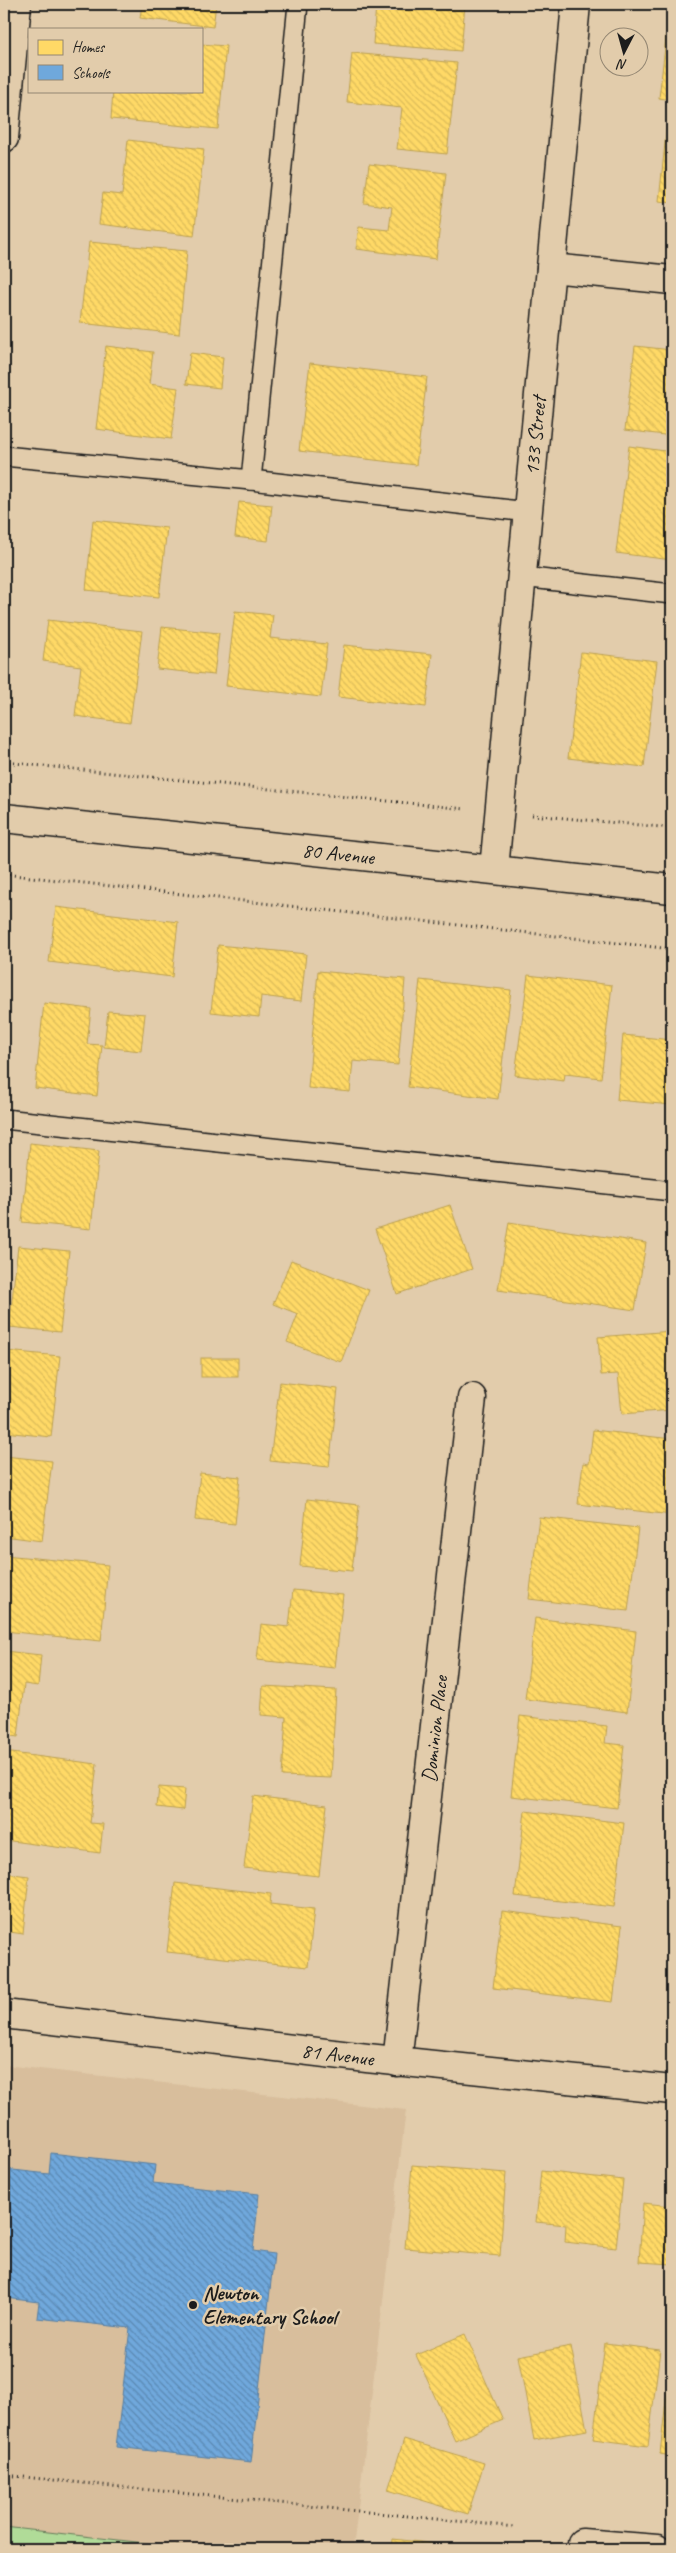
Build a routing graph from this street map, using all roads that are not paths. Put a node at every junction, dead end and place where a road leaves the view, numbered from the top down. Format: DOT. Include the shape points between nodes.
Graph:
graph roads {
  1 [pos="17,4"];
  2 [pos="298,4"];
  3 [pos="576,4"];
  4 [pos="4,138"];
  5 [pos="551,268"];
  6 [pos="672,280"];
  7 [pos="4,456"];
  8 [pos="250,480"];
  9 [pos="528,512"];
  10 [pos="522,577"];
  11 [pos="672,594"];
  12 [pos="4,818"];
  13 [pos="494,869"];
  14 [pos="672,889"];
  15 [pos="4,1119"];
  16 [pos="672,1191"];
  17 [pos="472,1398"];
  18 [pos="4,2014"];
  19 [pos="397,2062"];
  20 [pos="672,2090"];
  21 [pos="582,2542"];
  22 [pos="657,2549"];
  1 -- 4 [label="street"];
  2 -- 8 [label="lane"];
  3 -- 5 [label="street, 133 Street"];
  5 -- 6 [label="street"];
  5 -- 9 [label="street, 133 Street"];
  7 -- 8 [label="lane"];
  8 -- 9 [label="lane"];
  9 -- 10 [label="street, 133 Street"];
  10 -- 11 [label="lane"];
  10 -- 13 [label="street, 133 Street"];
  12 -- 13 [label="street, 80 Avenue"];
  13 -- 14 [label="street, 80 Avenue"];
  15 -- 16 [label="lane"];
  17 -- 19 [label="street, Dominion Place"];
  18 -- 19 [label="street, 81 Avenue"];
  19 -- 20 [label="street, 81 Avenue"];
  21 -- 22 [label="street"];
}
